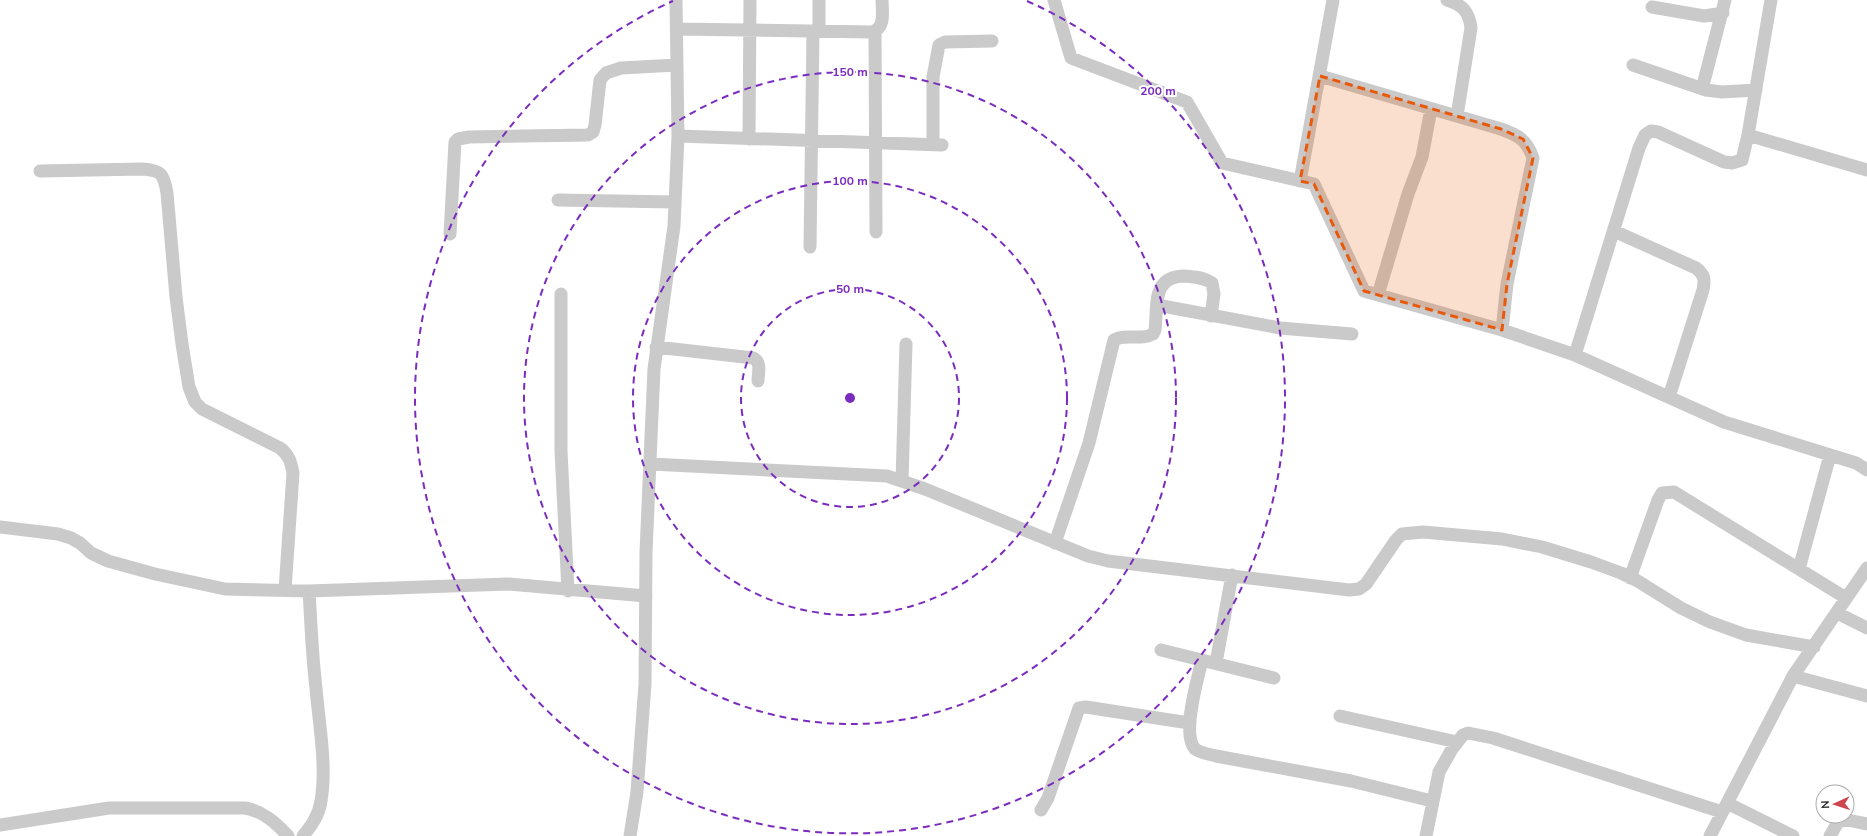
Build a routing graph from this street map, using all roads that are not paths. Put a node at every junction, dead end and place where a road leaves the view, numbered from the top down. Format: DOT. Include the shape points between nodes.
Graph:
graph roads {
  1 [pos="676,0"];
  2 [pos="750,0"];
  3 [pos="820,0"];
  4 [pos="882,0"];
  5 [pos="1054,0"];
  6 [pos="1333,0"];
  7 [pos="1447,0"];
  8 [pos="1725,0"];
  9 [pos="1771,0"];
  10 [pos="1652,7"];
  11 [pos="1723,13"];
  12 [pos="677,29"];
  13 [pos="750,29"];
  14 [pos="816,31"];
  15 [pos="875,31"];
  16 [pos="992,41"];
  17 [pos="677,65"];
  18 [pos="1633,65"];
  19 [pos="1320,76"];
  20 [pos="1702,89"];
  21 [pos="1756,90"];
  22 [pos="1431,109"];
  23 [pos="1457,116"];
  24 [pos="1748,135"];
  25 [pos="678,136"];
  26 [pos="749,138"];
  27 [pos="811,141"];
  28 [pos="875,143"];
  29 [pos="1867,170"];
  30 [pos="40,171"];
  31 [pos="1300,181"];
  32 [pos="558,200"];
  33 [pos="675,202"];
  34 [pos="1614,231"];
  35 [pos="876,232"];
  36 [pos="450,234"];
  37 [pos="810,247"];
  38 [pos="561,294"];
  39 [pos="1378,295"];
  40 [pos="1157,306"];
  41 [pos="1211,316"];
  42 [pos="1502,330"];
  43 [pos="1352,334"];
  44 [pos="906,344"];
  45 [pos="656,347"];
  46 [pos="1574,355"];
  47 [pos="758,381"];
  48 [pos="1669,397"];
  49 [pos="1830,455"];
  50 [pos="651,464"];
  51 [pos="1867,470"];
  52 [pos="902,481"];
  53 [pos="0,527"];
  54 [pos="1055,543"];
  55 [pos="1867,568"];
  56 [pos="1799,569"];
  57 [pos="1232,575"];
  58 [pos="1630,578"];
  59 [pos="285,590"];
  60 [pos="309,591"];
  61 [pos="568,591"];
  62 [pos="646,596"];
  63 [pos="1846,598"];
  64 [pos="1837,613"];
  65 [pos="1867,628"];
  66 [pos="1814,647"];
  67 [pos="1161,650"];
  68 [pos="1202,660"];
  69 [pos="1216,663"];
  70 [pos="1793,676"];
  71 [pos="1274,678"];
  72 [pos="1867,696"];
  73 [pos="1340,716"];
  74 [pos="1189,723"];
  75 [pos="1457,742"];
  76 [pos="1432,801"];
  77 [pos="1725,808"];
  78 [pos="1041,810"];
  79 [pos="1867,824"];
  80 [pos="0,825"];
  81 [pos="288,836"];
  82 [pos="303,836"];
  83 [pos="630,836"];
  84 [pos="1426,836"];
  85 [pos="1710,836"];
  86 [pos="1793,836"];
  87 [pos="1830,836"];
  1 -- 12 [label="street"];
  2 -- 13 [label="street"];
  3 -- 14 [label="street"];
  4 -- 15 [label="street" via="881,26"];
  5 -- 31 [label="street" via="1071,58 1187,102 1222,163"];
  6 -- 19 [label="street"];
  7 -- 23 [label="street" via="1466,9 1471,28"];
  8 -- 11 [label="street"];
  9 -- 21 [label="street"];
  10 -- 11 [label="street" via="1704,16"];
  11 -- 20 [label="street"];
  12 -- 13 [label="street"];
  12 -- 17 [label="street"];
  13 -- 14 [label="street"];
  13 -- 26 [label="street"];
  14 -- 15 [label="street"];
  14 -- 27 [label="street"];
  15 -- 28 [label="street"];
  16 -- 28 [label="street" via="945,42 939,45 933,77 938,145"];
  17 -- 25 [label="street"];
  17 -- 36 [label="street" via="621,68 606,73 600,80 595,126 593,132 588,135 458,139"];
  18 -- 20 [label="street"];
  19 -- 22 [label="street"];
  19 -- 31 [label="street"];
  20 -- 21 [label="street" via="1722,92"];
  21 -- 24 [label="street"];
  22 -- 23 [label="street"];
  22 -- 39 [label="street" via="1422,157 1408,194"];
  23 -- 42 [label="street" via="1516,134 1530,148 1533,158 1508,276"];
  24 -- 29 [label="street"];
  24 -- 34 [label="street" via="1742,160 1732,163 1724,162 1669,136 1651,131 1645,135"];
  25 -- 26 [label="street"];
  25 -- 33 [label="street"];
  26 -- 27 [label="street"];
  27 -- 28 [label="street"];
  27 -- 37 [label="street"];
  28 -- 35 [label="street"];
  30 -- 59 [label="street" via="142,168 157,170 162,176 167,192 182,344 189,387 195,402 206,411 280,448 289,456 293,473"];
  31 -- 39 [label="street" via="1314,184 1364,291"];
  32 -- 33 [label="street"];
  33 -- 45 [label="street" via="670,259"];
  34 -- 46 [label="street"];
  34 -- 48 [label="street" via="1696,268 1705,280"];
  38 -- 61 [label="street" via="561,451"];
  39 -- 42 [label="street"];
  40 -- 41 [label="street"];
  40 -- 41 [label="street" via="1158,292 1166,280 1183,276 1200,278 1209,281 1214,288"];
  40 -- 54 [label="street" via="1153,334 1141,338 1118,338 1113,344 1089,443"];
  41 -- 43 [label="street" via="1280,328"];
  42 -- 46 [label="street"];
  44 -- 52 [label="street"];
  45 -- 47 [label="street" via="757,359"];
  45 -- 50 [label="street"];
  46 -- 48 [label="street"];
  48 -- 49 [label="street" via="1724,422"];
  49 -- 51 [label="street" via="1856,463"];
  49 -- 56 [label="street"];
  50 -- 52 [label="street" via="875,474"];
  50 -- 62 [label="street"];
  52 -- 54 [label="street"];
  53 -- 59 [label="street" via="58,534 71,538 91,553 108,561 207,586"];
  54 -- 57 [label="street" via="1088,556 1108,560"];
  55 -- 63 [label="street"];
  56 -- 58 [label="street" via="1674,492 1667,492 1662,493 1658,500"];
  56 -- 63 [label="street"];
  57 -- 58 [label="street" via="1357,590 1374,575 1402,534 1423,532 1502,539 1542,546"];
  57 -- 69 [label="street"];
  58 -- 66 [label="street" via="1710,622 1746,635"];
  59 -- 60 [label="street"];
  60 -- 61 [label="street" via="508,584"];
  60 -- 82 [label="street" via="323,783 317,816"];
  61 -- 62 [label="street"];
  62 -- 83 [label="street" via="645,684 637,792"];
  63 -- 64 [label="street"];
  64 -- 65 [label="street"];
  64 -- 66 [label="street"];
  66 -- 70 [label="street"];
  67 -- 68 [label="street"];
  68 -- 69 [label="street"];
  68 -- 74 [label="street"];
  69 -- 71 [label="street"];
  70 -- 72 [label="street"];
  70 -- 77 [label="street"];
  73 -- 75 [label="street"];
  74 -- 76 [label="street" via="1193,745 1202,753 1350,781"];
  74 -- 78 [label="street" via="1086,706 1079,708 1048,798"];
  75 -- 76 [label="street" via="1440,772"];
  75 -- 77 [label="street" via="1468,733 1493,738"];
  76 -- 84 [label="street"];
  77 -- 85 [label="street"];
  77 -- 86 [label="street"];
  79 -- 87 [label="street" via="1848,820 1838,822"];
  80 -- 81 [label="street" via="108,808 245,808 260,812"];
}
